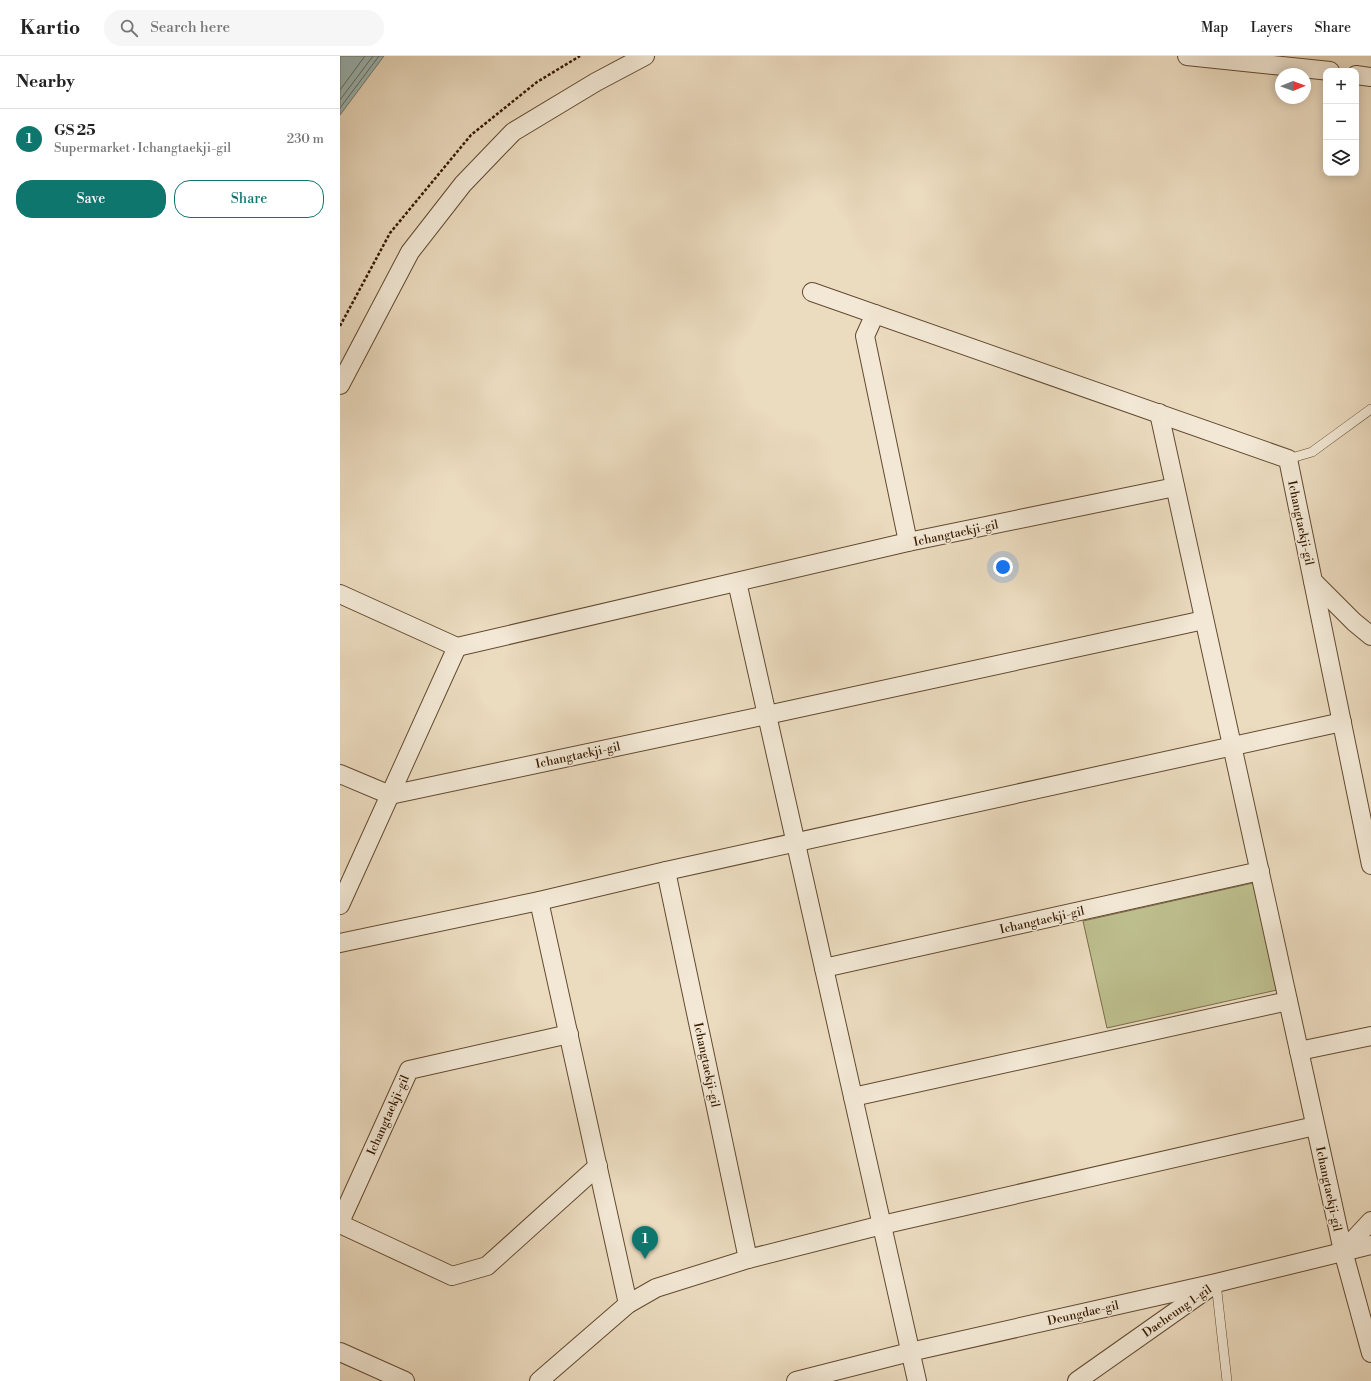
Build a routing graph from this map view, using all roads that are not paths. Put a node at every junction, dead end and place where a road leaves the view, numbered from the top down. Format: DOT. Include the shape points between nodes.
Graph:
graph roads {
  1 [pos="645,56"];
  2 [pos="1187,56"];
  3 [pos="1323,70"];
  4 [pos="1359,75"];
  5 [pos="1371,77"];
  6 [pos="812,292"];
  7 [pos="875,314"];
  8 [pos="340,385"];
  9 [pos="1371,410"];
  10 [pos="1159,413"];
  11 [pos="1288,458"];
  12 [pos="1175,487"];
  13 [pos="908,542"];
  14 [pos="1313,581"];
  15 [pos="737,582"];
  16 [pos="340,594"];
  17 [pos="1204,620"];
  18 [pos="1371,636"];
  19 [pos="457,647"];
  20 [pos="767,715"];
  21 [pos="1342,722"];
  22 [pos="1232,747"];
  23 [pos="340,774"];
  24 [pos="390,794"];
  25 [pos="796,843"];
  26 [pos="1371,865"];
  27 [pos="666,871"];
  28 [pos="1260,871"];
  29 [pos="539,901"];
  30 [pos="340,905"];
  31 [pos="340,943"];
  32 [pos="824,968"];
  33 [pos="1288,1001"];
  34 [pos="569,1034"];
  35 [pos="1371,1036"];
  36 [pos="1299,1052"];
  37 [pos="853,1097"];
  38 [pos="1315,1126"];
  39 [pos="598,1166"];
  40 [pos="1371,1221"];
  41 [pos="340,1223"];
  42 [pos="882,1225"];
  43 [pos="1371,1245"];
  44 [pos="1343,1251"];
  45 [pos="748,1259"];
  46 [pos="1216,1283"];
  47 [pos="628,1304"];
  48 [pos="340,1352"];
  49 [pos="910,1352"];
  50 [pos="1371,1353"];
  51 [pos="405,1381"];
  52 [pos="539,1381"];
  53 [pos="796,1381"];
  54 [pos="917,1381"];
  55 [pos="1077,1381"];
  56 [pos="1227,1381"];
  1 -- 8 [label="street" via="513,132 463,184 410,252"];
  2 -- 3 [label="street"];
  4 -- 5 [label="street"];
  6 -- 7 [label="street"];
  7 -- 10 [label="street"];
  7 -- 13 [label="street" via="865,336"];
  9 -- 11 [label="lane" via="1312,452"];
  10 -- 11 [label="street"];
  10 -- 12 [label="street, Ichangtaekji-gil"];
  11 -- 14 [label="street, Ichangtaekji-gil"];
  12 -- 13 [label="street, Ichangtaekji-gil"];
  12 -- 17 [label="street, Ichangtaekji-gil"];
  13 -- 15 [label="street, Ichangtaekji-gil"];
  14 -- 18 [label="street"];
  14 -- 21 [label="street, Ichangtaekji-gil"];
  15 -- 19 [label="street, Ichangtaekji-gil"];
  15 -- 20 [label="street"];
  16 -- 19 [label="street"];
  17 -- 20 [label="street, Ichangtaekji-gil"];
  17 -- 22 [label="street, Ichangtaekji-gil"];
  19 -- 24 [label="street"];
  20 -- 24 [label="street, Ichangtaekji-gil"];
  20 -- 25 [label="street"];
  21 -- 22 [label="street"];
  21 -- 26 [label="street, Ichangtaekji-gil"];
  22 -- 25 [label="street"];
  22 -- 28 [label="street, Ichangtaekji-gil"];
  23 -- 24 [label="street"];
  24 -- 30 [label="street"];
  25 -- 27 [label="street"];
  25 -- 32 [label="street"];
  27 -- 29 [label="street"];
  27 -- 45 [label="street, Ichangtaekji-gil"];
  28 -- 32 [label="street, Ichangtaekji-gil"];
  28 -- 33 [label="street, Ichangtaekji-gil"];
  29 -- 31 [label="street"];
  29 -- 34 [label="street"];
  32 -- 37 [label="street"];
  33 -- 36 [label="street, Ichangtaekji-gil"];
  33 -- 37 [label="street"];
  34 -- 39 [label="street"];
  34 -- 41 [label="street, Ichangtaekji-gil" via="409,1070"];
  35 -- 36 [label="street"];
  36 -- 38 [label="street, Ichangtaekji-gil"];
  37 -- 42 [label="street"];
  38 -- 42 [label="street"];
  38 -- 44 [label="street, Ichangtaekji-gil"];
  39 -- 41 [label="street, Ichangtaekji-gil" via="487,1266 452,1276"];
  39 -- 47 [label="street"];
  40 -- 44 [label="street"];
  42 -- 45 [label="street"];
  42 -- 49 [label="street"];
  43 -- 44 [label="street, Deungdae-gil"];
  44 -- 46 [label="street, Deungdae-gil"];
  44 -- 50 [label="street, Ichangtaekji-gil"];
  45 -- 47 [label="street" via="656,1288"];
  46 -- 49 [label="street, Deungdae-gil"];
  46 -- 55 [label="street, Daeheung 1-gil"];
  46 -- 56 [label="lane, Daeheung 1-gil"];
  47 -- 52 [label="street"];
  48 -- 51 [label="street"];
  49 -- 53 [label="street, Deungdae-gil"];
  49 -- 54 [label="street"];
}
